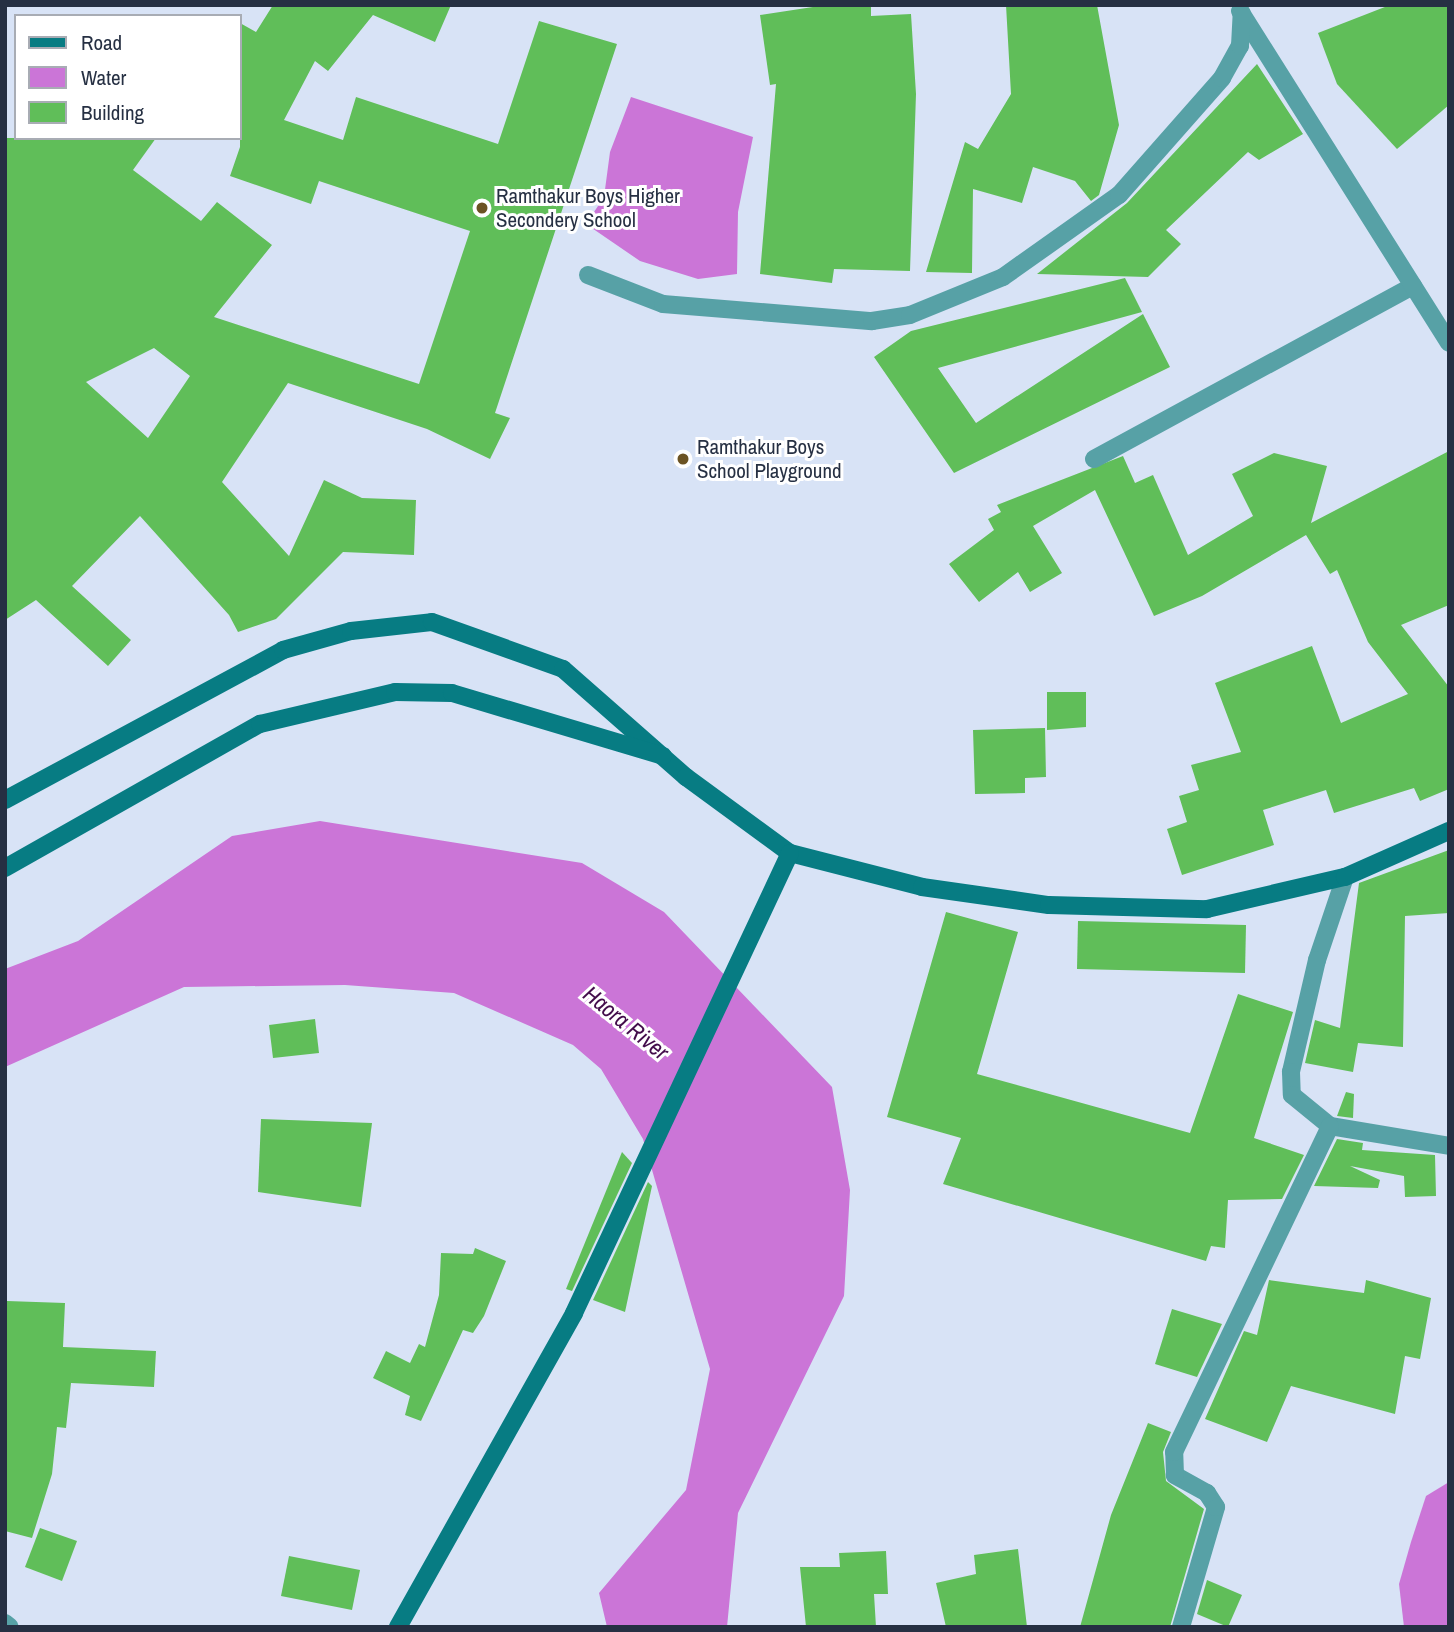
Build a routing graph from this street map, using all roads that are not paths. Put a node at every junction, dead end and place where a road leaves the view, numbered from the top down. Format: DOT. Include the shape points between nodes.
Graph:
graph roads {
  1 [pos="1239,9"];
  2 [pos="588,275"];
  3 [pos="1413,286"];
  4 [pos="1449,343"];
  5 [pos="1094,459"];
  6 [pos="666,757"];
  7 [pos="5,800"];
  8 [pos="1449,831"];
  9 [pos="790,853"];
  10 [pos="5,867"];
  11 [pos="1345,877"];
  12 [pos="1330,1126"];
  13 [pos="1449,1146"];
  14 [pos="5,1623"];
  15 [pos="10,1627"];
  16 [pos="398,1627"];
  17 [pos="1181,1627"];
  1 -- 2 [label="street" via="1240,46 1222,78 1119,195 1003,277 910,315 872,321 663,304"];
  1 -- 3 [label="street"];
  3 -- 4 [label="street"];
  3 -- 5 [label="street"];
  6 -- 7 [label="street" via="563,669 432,622 351,631 283,650"];
  6 -- 9 [label="street"];
  6 -- 10 [label="street" via="452,693 396,692 260,724"];
  8 -- 11 [label="street"];
  9 -- 11 [label="street" via="922,887 1136,911 1207,909"];
  9 -- 16 [label="street" via="574,1313"];
  11 -- 12 [label="street" via="1291,1072 1297,1103"];
  12 -- 13 [label="street"];
  12 -- 17 [label="street" via="1174,1452 1175,1475 1207,1493 1216,1507"];
  14 -- 15 [label="street"];
}
